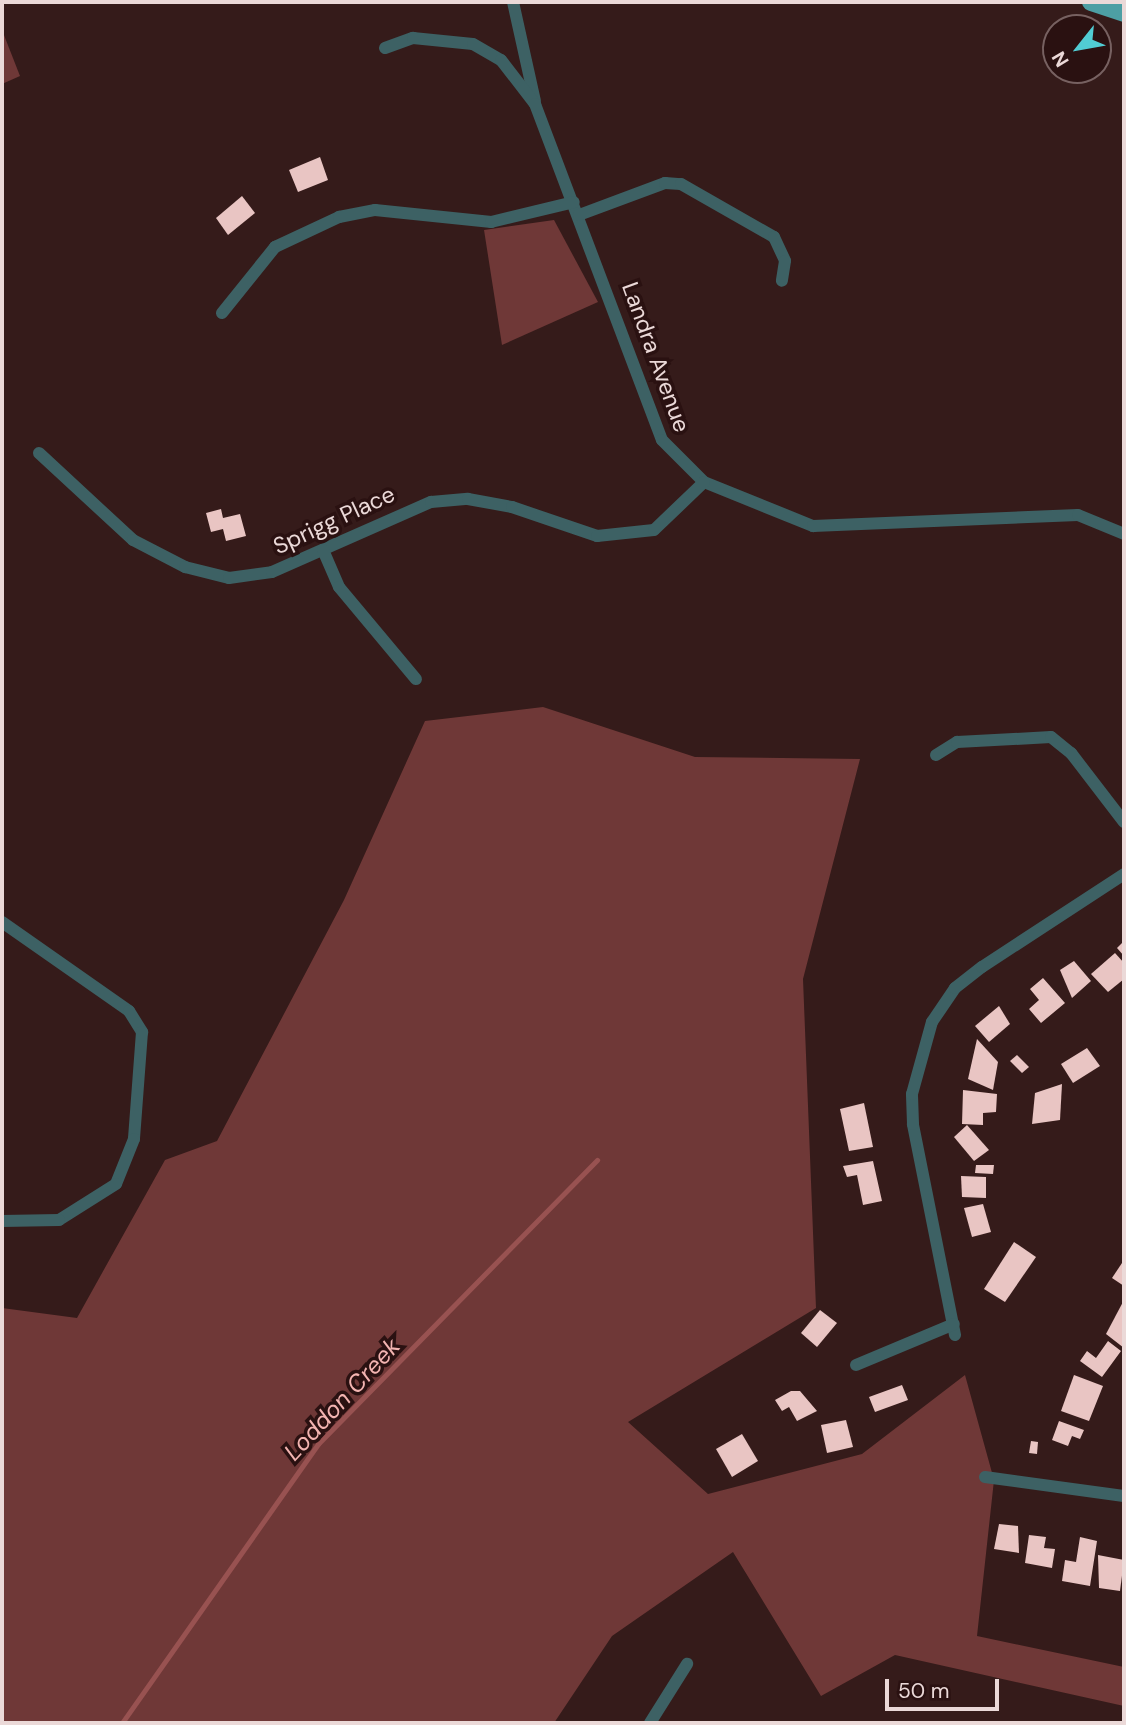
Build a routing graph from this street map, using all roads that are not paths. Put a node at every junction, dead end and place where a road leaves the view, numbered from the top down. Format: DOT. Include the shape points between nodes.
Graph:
graph roads {
  1 [pos="513,2"];
  2 [pos="1091,2"];
  3 [pos="1124,13"];
  4 [pos="385,48"];
  5 [pos="535,104"];
  6 [pos="576,208"];
  7 [pos="782,281"];
  8 [pos="222,313"];
  9 [pos="39,453"];
  10 [pos="704,482"];
  11 [pos="1124,534"];
  12 [pos="323,550"];
  13 [pos="416,680"];
  14 [pos="936,755"];
  15 [pos="1124,822"];
  16 [pos="1124,874"];
  17 [pos="2,922"];
  18 [pos="2,1221"];
  19 [pos="856,1366"];
  20 [pos="985,1477"];
  21 [pos="1124,1496"];
  22 [pos="687,1664"];
  23 [pos="650,1723"];
  1 -- 5 [label="street, Landra Avenue"];
  2 -- 3 [label="main road"];
  4 -- 5 [label="street, Landra Avenue" via="413,38 473,44 501,60"];
  5 -- 6 [label="street, Landra Avenue"];
  6 -- 7 [label="street" via="665,183 681,184 774,237 785,261"];
  6 -- 8 [label="street" via="491,222 387,210 340,217 275,247"];
  6 -- 10 [label="street, Landra Avenue" via="662,440"];
  9 -- 12 [label="street, Sprigg Place" via="133,540 185,566 229,578 272,572"];
  10 -- 11 [label="street, Landra Avenue" via="813,526 1078,515"];
  10 -- 12 [label="street, Sprigg Place" via="676,516 654,530 624,536 597,536 468,499 405,508"];
  12 -- 13 [label="street" via="339,587"];
  14 -- 15 [label="street" via="957,742 1051,737 1071,752"];
  16 -- 19 [label="street" via="982,967 956,988 932,1022 912,1094 913,1124 954,1329"];
  17 -- 18 [label="street" via="129,1011 142,1032 131,1158 116,1184 60,1220"];
  20 -- 21 [label="street"];
  22 -- 23 [label="street"];
}
